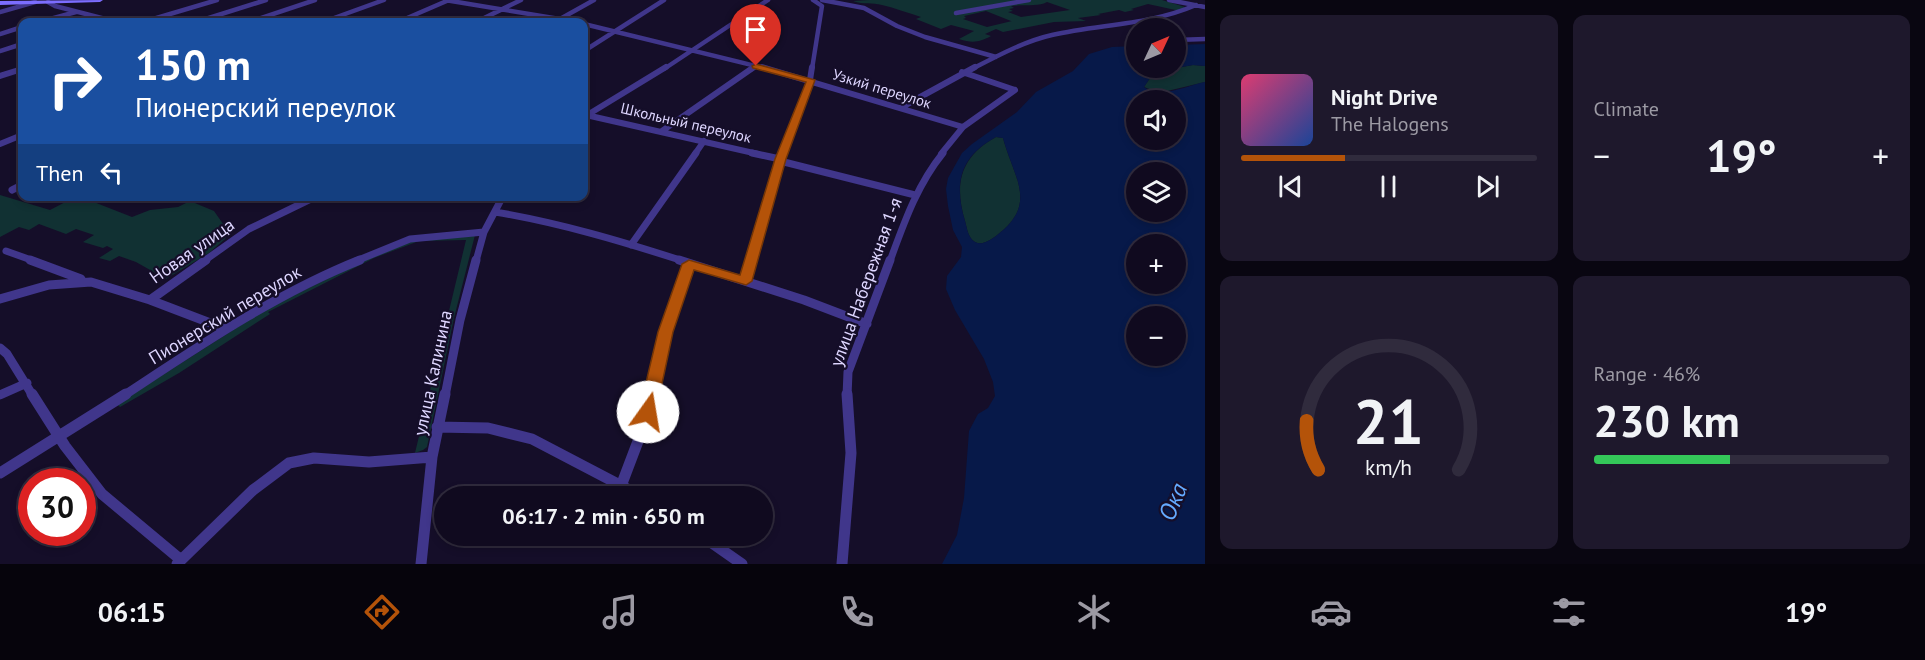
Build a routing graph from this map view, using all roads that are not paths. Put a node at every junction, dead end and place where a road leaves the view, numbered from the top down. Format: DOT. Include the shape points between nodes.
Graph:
graph roads {
  1 [pos="100,0"];
  2 [pos="217,0"];
  3 [pos="266,0"];
  4 [pos="315,0"];
  5 [pos="384,0"];
  6 [pos="447,0"];
  7 [pos="521,0"];
  8 [pos="594,0"];
  9 [pos="664,0"];
  10 [pos="768,0"];
  11 [pos="813,0"];
  12 [pos="1029,0"];
  13 [pos="1169,0"];
  14 [pos="833,1"];
  15 [pos="48,2"];
  16 [pos="0,3"];
  17 [pos="35,3"];
  18 [pos="822,3"];
  19 [pos="1196,5"];
  20 [pos="1205,7"];
  21 [pos="501,10"];
  22 [pos="79,11"];
  23 [pos="0,12"];
  24 [pos="956,13"];
  25 [pos="54,18"];
  26 [pos="104,18"];
  27 [pos="156,18"];
  28 [pos="209,18"];
  29 [pos="261,18"];
  30 [pos="334,18"];
  31 [pos="407,18"];
  32 [pos="484,18"];
  33 [pos="554,18"];
  34 [pos="563,18"];
  35 [pos="588,25"];
  36 [pos="18,28"];
  37 [pos="616,31"];
  38 [pos="0,34"];
  39 [pos="1205,39"];
  40 [pos="1186,40"];
  41 [pos="18,45"];
  42 [pos="588,48"];
  43 [pos="695,50"];
  44 [pos="0,51"];
  45 [pos="997,57"];
  46 [pos="756,66"];
  47 [pos="18,70"];
  48 [pos="962,72"];
  49 [pos="0,76"];
  50 [pos="810,80"];
  51 [pos="1015,90"];
  52 [pos="902,108"];
  53 [pos="588,114"];
  54 [pos="588,117"];
  55 [pos="963,127"];
  56 [pos="662,131"];
  57 [pos="18,137"];
  58 [pos="704,141"];
  59 [pos="0,144"];
  60 [pos="780,160"];
  61 [pos="18,187"];
  62 [pos="12,190"];
  63 [pos="915,195"];
  64 [pos="307,201"];
  65 [pos="500,201"];
  66 [pos="495,212"];
  67 [pos="484,232"];
  68 [pos="631,245"];
  69 [pos="6,251"];
  70 [pos="689,264"];
  71 [pos="746,281"];
  72 [pos="91,282"];
  73 [pos="0,299"];
  74 [pos="150,300"];
  75 [pos="867,324"];
  76 [pos="225,329"];
  77 [pos="0,348"];
  78 [pos="27,383"];
  79 [pos="0,395"];
  80 [pos="437,427"];
  81 [pos="60,437"];
  82 [pos="432,457"];
  83 [pos="0,473"];
  84 [pos="621,486"];
  85 [pos="716,546"];
  86 [pos="179,562"];
  87 [pos="421,564"];
  88 [pos="742,564"];
  89 [pos="842,564"];
  1 -- 15 [label="street"];
  2 -- 27 [label="street"];
  3 -- 28 [label="street"];
  4 -- 29 [label="street"];
  5 -- 30 [label="street"];
  6 -- 21 [label="street"];
  6 -- 31 [label="street"];
  7 -- 21 [label="street"];
  8 -- 34 [label="street"];
  9 -- 37 [label="street"];
  10 -- 43 [label="street"];
  11 -- 18 [label="street"];
  12 -- 24 [label="street"];
  13 -- 19 [label="street"];
  14 -- 18 [label="street"];
  14 -- 45 [label="street" via="864,8 925,37"];
  15 -- 17 [label="street"];
  15 -- 22 [label="street"];
  16 -- 17 [label="street"];
  17 -- 23 [label="street"];
  18 -- 50 [label="street"];
  19 -- 20 [label="street"];
  19 -- 45 [label="street" via="1183,12 1121,26 1053,34"];
  21 -- 32 [label="street"];
  21 -- 33 [label="street"];
  22 -- 25 [label="street"];
  22 -- 26 [label="street"];
  35 -- 37 [label="street, Узкий переулок"];
  36 -- 38 [label="street"];
  37 -- 42 [label="street"];
  37 -- 43 [label="street, Узкий переулок"];
  39 -- 40 [label="street"];
  41 -- 44 [label="street"];
  43 -- 46 [label="street, Узкий переулок"];
  43 -- 53 [label="street"];
  45 -- 48 [label="street"];
  46 -- 50 [label="street, Узкий переулок"];
  46 -- 56 [label="street"];
  47 -- 49 [label="street"];
  48 -- 51 [label="street"];
  48 -- 52 [label="street"];
  50 -- 52 [label="street, Узкий переулок"];
  50 -- 60 [label="street"];
  51 -- 55 [label="street, улица Набережная 1-я"];
  52 -- 55 [label="street, Узкий переулок"];
  54 -- 56 [label="street, Школьный переулок"];
  55 -- 63 [label="street, улица Набережная 1-я" via="928,171"];
  56 -- 58 [label="street, Школьный переулок"];
  57 -- 59 [label="street"];
  58 -- 60 [label="street, Школьный переулок"];
  58 -- 68 [label="street"];
  60 -- 63 [label="street"];
  60 -- 71 [label="street"];
  61 -- 62 [label="street"];
  63 -- 75 [label="street, улица Набережная 1-я"];
  64 -- 74 [label="street, Новая улица" via="249,229"];
  65 -- 66 [label="street, улица Калинина"];
  66 -- 67 [label="street, улица Калинина"];
  66 -- 68 [label="street" via="542,220"];
  67 -- 76 [label="street, Пионерский переулок" via="410,239 330,272"];
  67 -- 80 [label="street, улица Калинина"];
  68 -- 70 [label="street"];
  69 -- 72 [label="street"];
  70 -- 71 [label="street"];
  70 -- 84 [label="street" via="666,332 640,436"];
  71 -- 75 [label="street"];
  72 -- 73 [label="street" via="49,285"];
  72 -- 74 [label="street"];
  74 -- 76 [label="street"];
  75 -- 89 [label="street, улица Набережная 1-я" via="848,372 851,453"];
  76 -- 81 [label="street, Пионерский переулок"];
  77 -- 78 [label="street"];
  78 -- 79 [label="street"];
  78 -- 81 [label="street"];
  80 -- 82 [label="street, улица Калинина"];
  80 -- 84 [label="street" via="488,428 512,433"];
  81 -- 83 [label="street, Пионерский переулок"];
  81 -- 86 [label="street" via="102,494"];
  82 -- 86 [label="street" via="369,462 314,458 289,463 253,490"];
  82 -- 87 [label="street, улица Калинина"];
  85 -- 88 [label="street"];
}
